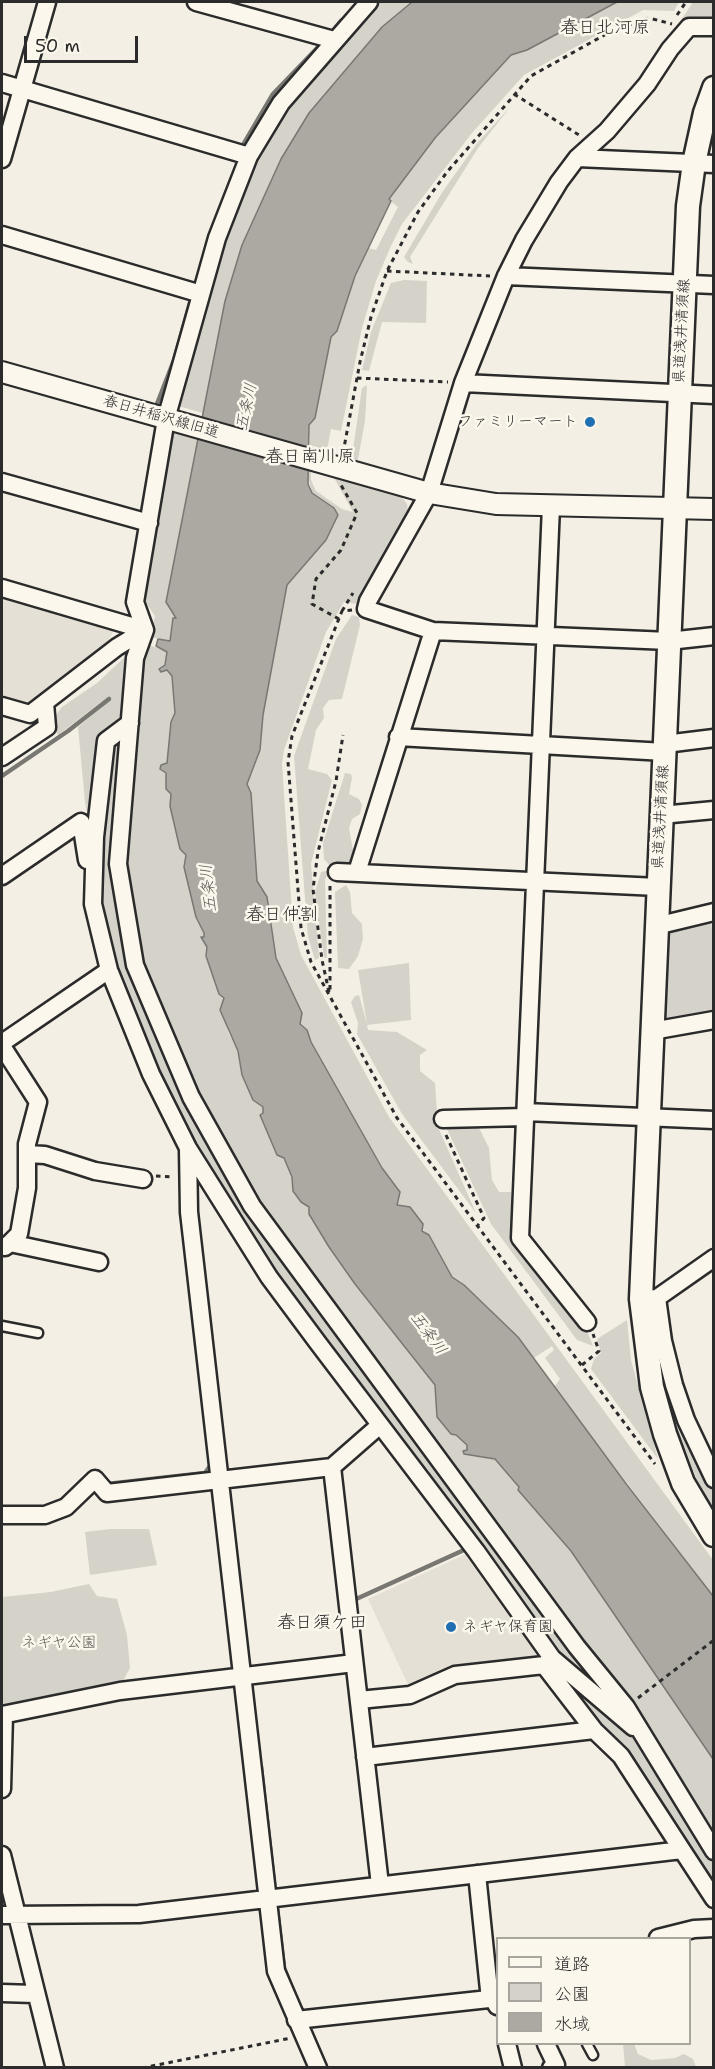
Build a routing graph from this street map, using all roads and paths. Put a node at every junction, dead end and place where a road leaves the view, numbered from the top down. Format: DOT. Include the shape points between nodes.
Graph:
graph roads {
  1 [pos="47,2"];
  2 [pos="196,2"];
  3 [pos="369,2"];
  4 [pos="686,2"];
  5 [pos="672,24"];
  6 [pos="689,27"];
  7 [pos="714,27"];
  8 [pos="334,40"];
  9 [pos="2,83"];
  10 [pos="714,88"];
  11 [pos="22,89"];
  12 [pos="514,94"];
  13 [pos="593,143"];
  14 [pos="249,156"];
  15 [pos="577,158"];
  16 [pos="2,159"];
  17 [pos="704,163"];
  18 [pos="2,235"];
  19 [pos="387,271"];
  20 [pos="506,276"];
  21 [pos="684,284"];
  22 [pos="714,285"];
  23 [pos="201,294"];
  24 [pos="2,372"];
  25 [pos="357,378"];
  26 [pos="463,383"];
  27 [pos="679,393"];
  28 [pos="714,395"];
  29 [pos="175,421"];
  30 [pos="338,469"];
  31 [pos="2,482"];
  32 [pos="429,493"];
  33 [pos="551,506"];
  34 [pos="675,507"];
  35 [pos="714,509"];
  36 [pos="149,523"];
  37 [pos="2,588"];
  38 [pos="366,609"];
  39 [pos="339,619"];
  40 [pos="145,630"];
  41 [pos="433,631"];
  42 [pos="545,636"];
  43 [pos="714,636"];
  44 [pos="669,641"];
  45 [pos="45,703"];
  46 [pos="2,706"];
  47 [pos="130,723"];
  48 [pos="399,736"];
  49 [pos="714,738"];
  50 [pos="541,745"];
  51 [pos="665,748"];
  52 [pos="2,757"];
  53 [pos="714,810"];
  54 [pos="662,815"];
  55 [pos="337,872"];
  56 [pos="357,872"];
  57 [pos="2,876"];
  58 [pos="535,881"];
  59 [pos="658,887"];
  60 [pos="93,904"];
  61 [pos="714,912"];
  62 [pos="656,926"];
  63 [pos="109,970"];
  64 [pos="330,999"];
  65 [pos="714,1020"];
  66 [pos="652,1031"];
  67 [pos="2,1045"];
  68 [pos="525,1114"];
  69 [pos="649,1117"];
  70 [pos="443,1119"];
  71 [pos="714,1120"];
  72 [pos="188,1148"];
  73 [pos="27,1154"];
  74 [pos="143,1179"];
  75 [pos="188,1179"];
  76 [pos="478,1225"];
  77 [pos="6,1246"];
  78 [pos="99,1262"];
  79 [pos="712,1262"];
  80 [pos="649,1299"];
  81 [pos="587,1322"];
  82 [pos="2,1326"];
  83 [pos="38,1333"];
  84 [pos="598,1346"];
  85 [pos="582,1365"];
  86 [pos="380,1425"];
  87 [pos="332,1467"];
  88 [pos="711,1468"];
  89 [pos="661,1473"];
  90 [pos="220,1480"];
  91 [pos="2,1515"];
  92 [pos="714,1534"];
  93 [pos="714,1640"];
  94 [pos="548,1662"];
  95 [pos="354,1663"];
  96 [pos="243,1676"];
  97 [pos="358,1700"];
  98 [pos="629,1704"];
  99 [pos="3,1715"];
  100 [pos="594,1731"];
  101 [pos="643,1734"];
  102 [pos="365,1757"];
  103 [pos="2,1789"];
  104 [pos="682,1850"];
  105 [pos="714,1851"];
  106 [pos="2,1855"];
  107 [pos="477,1874"];
  108 [pos="380,1886"];
  109 [pos="269,1899"];
  110 [pos="714,1899"];
  111 [pos="8,1915"];
  112 [pos="714,1928"];
  113 [pos="662,1937"];
  114 [pos="2,1993"];
  115 [pos="34,1994"];
  116 [pos="496,2000"];
  117 [pos="496,2001"];
  118 [pos="296,2020"];
  119 [pos="303,2036"];
  120 [pos="508,2045"];
  121 [pos="547,2045"];
  122 [pos="588,2045"];
  123 [pos="593,2055"];
  124 [pos="55,2067"];
  125 [pos="142,2067"];
  126 [pos="318,2067"];
  127 [pos="513,2067"];
  128 [pos="551,2067"];
  1 -- 11 [label="street"];
  2 -- 8 [label="street"];
  3 -- 8 [label="street"];
  4 -- 5 [label="path"];
  5 -- 6 [label="path"];
  5 -- 12 [label="path" via="649,18 608,33 531,76"];
  6 -- 7 [label="street"];
  6 -- 13 [label="street" via="647,84"];
  8 -- 14 [label="street" via="281,103"];
  9 -- 11 [label="street"];
  10 -- 17 [label="main road, 県道浅井清須線" via="705,113"];
  11 -- 14 [label="street"];
  11 -- 16 [label="street"];
  12 -- 13 [label="path"];
  12 -- 19 [label="path" via="418,212"];
  13 -- 15 [label="street"];
  14 -- 23 [label="street" via="217,238"];
  15 -- 17 [label="street"];
  15 -- 20 [label="street" via="541,211"];
  17 -- 21 [label="main road, 県道浅井清須線" via="688,206"];
  18 -- 23 [label="street"];
  19 -- 20 [label="path"];
  19 -- 25 [label="path" via="371,316"];
  20 -- 21 [label="street"];
  20 -- 26 [label="street"];
  21 -- 22 [label="street"];
  21 -- 27 [label="main road, 県道浅井清須線"];
  23 -- 29 [label="street"];
  24 -- 29 [label="street, 春日井稲沢線旧道"];
  25 -- 26 [label="path"];
  25 -- 30 [label="path"];
  26 -- 27 [label="street"];
  26 -- 32 [label="street"];
  27 -- 28 [label="street"];
  27 -- 34 [label="main road, 県道浅井清須線"];
  29 -- 30 [label="street, 春日井稲沢線旧道"];
  29 -- 36 [label="street"];
  30 -- 32 [label="street, 春日井稲沢線旧道"];
  30 -- 39 [label="path" via="338,480 357,513 341,550 316,579 312,604"];
  31 -- 36 [label="street"];
  32 -- 33 [label="street, 春日井稲沢線旧道" via="496,504"];
  32 -- 38 [label="street"];
  33 -- 34 [label="street, 春日井稲沢線旧道"];
  33 -- 42 [label="street"];
  34 -- 35 [label="street, 春日井稲沢線旧道"];
  34 -- 44 [label="main road, 県道浅井清須線"];
  36 -- 40 [label="street" via="135,602"];
  37 -- 40 [label="street"];
  38 -- 39 [label="path" via="342,611"];
  38 -- 41 [label="street"];
  39 -- 64 [label="path" via="292,736 288,762 301,928 311,962"];
  40 -- 45 [label="street"];
  40 -- 47 [label="street" via="135,658"];
  41 -- 42 [label="street"];
  41 -- 48 [label="street"];
  42 -- 44 [label="street"];
  42 -- 50 [label="street"];
  43 -- 44 [label="street"];
  44 -- 51 [label="main road, 県道浅井清須線"];
  45 -- 46 [label="street" via="30,714"];
  45 -- 52 [label="street" via="47,727"];
  47 -- 60 [label="street" via="106,741 94,837"];
  47 -- 101 [label="street" via="117,864 135,965 191,1097 252,1206"];
  48 -- 50 [label="street"];
  48 -- 56 [label="street"];
  49 -- 51 [label="street"];
  50 -- 51 [label="street"];
  50 -- 58 [label="street"];
  51 -- 54 [label="main road, 県道浅井清須線"];
  53 -- 54 [label="street"];
  54 -- 59 [label="main road, 県道浅井清須線"];
  55 -- 56 [label="street"];
  55 -- 64 [label="path" via="330,881"];
  56 -- 58 [label="street"];
  57 -- 60 [label="street" via="81,822"];
  58 -- 59 [label="street"];
  58 -- 68 [label="street"];
  59 -- 62 [label="main road, 県道浅井清須線"];
  60 -- 63 [label="street"];
  61 -- 62 [label="street"];
  62 -- 66 [label="main road, 県道浅井清須線"];
  63 -- 67 [label="street"];
  63 -- 72 [label="street" via="151,1074"];
  64 -- 76 [label="path" via="397,1118"];
  65 -- 66 [label="street"];
  66 -- 69 [label="main road, 県道浅井清須線"];
  67 -- 73 [label="street" via="38,1101"];
  68 -- 69 [label="street"];
  68 -- 70 [label="street"];
  68 -- 81 [label="street" via="520,1238"];
  69 -- 71 [label="street"];
  69 -- 80 [label="main road, 県道浅井清須線"];
  70 -- 76 [label="path" via="443,1127 484,1218"];
  72 -- 75 [label="street"];
  72 -- 86 [label="street" via="269,1277"];
  73 -- 74 [label="street" via="45,1155 94,1172"];
  73 -- 77 [label="street" via="27,1188 19,1233"];
  74 -- 75 [label="path" via="144,1174"];
  75 -- 90 [label="street"];
  76 -- 85 [label="path"];
  77 -- 78 [label="street"];
  79 -- 80 [label="street"];
  80 -- 88 [label="street" via="674,1385"];
  80 -- 92 [label="main road, 県道浅井清須線" via="652,1387 683,1483"];
  82 -- 83 [label="lane"];
  84 -- 85 [label="path" via="599,1351"];
  85 -- 89 [label="path"];
  86 -- 87 [label="street"];
  86 -- 94 [label="street" via="476,1551"];
  87 -- 90 [label="street"];
  87 -- 95 [label="street"];
  90 -- 91 [label="street" via="107,1493 95,1479 66,1507 45,1515"];
  90 -- 96 [label="street"];
  93 -- 98 [label="path"];
  94 -- 97 [label="street" via="455,1676 410,1695"];
  94 -- 100 [label="street"];
  94 -- 101 [label="street"];
  95 -- 96 [label="street"];
  95 -- 97 [label="street"];
  96 -- 99 [label="street" via="120,1691"];
  96 -- 109 [label="street"];
  97 -- 102 [label="street"];
  99 -- 103 [label="street"];
  100 -- 102 [label="street"];
  100 -- 104 [label="street" via="621,1756"];
  101 -- 105 [label="street"];
  102 -- 108 [label="street"];
  104 -- 107 [label="street"];
  104 -- 110 [label="street"];
  106 -- 111 [label="street"];
  107 -- 108 [label="street"];
  107 -- 116 [label="street" via="489,1990"];
  108 -- 109 [label="street"];
  109 -- 111 [label="street" via="139,1914"];
  109 -- 118 [label="street" via="276,1971"];
  111 -- 115 [label="street"];
  112 -- 113 [label="street"];
  114 -- 115 [label="street"];
  115 -- 124 [label="street"];
  117 -- 118 [label="street"];
  118 -- 119 [label="street"];
  119 -- 125 [label="path"];
  119 -- 126 [label="street"];
  120 -- 127 [label="street"];
  121 -- 128 [label="street" via="556,2065"];
  122 -- 123 [label="lane"];
}
